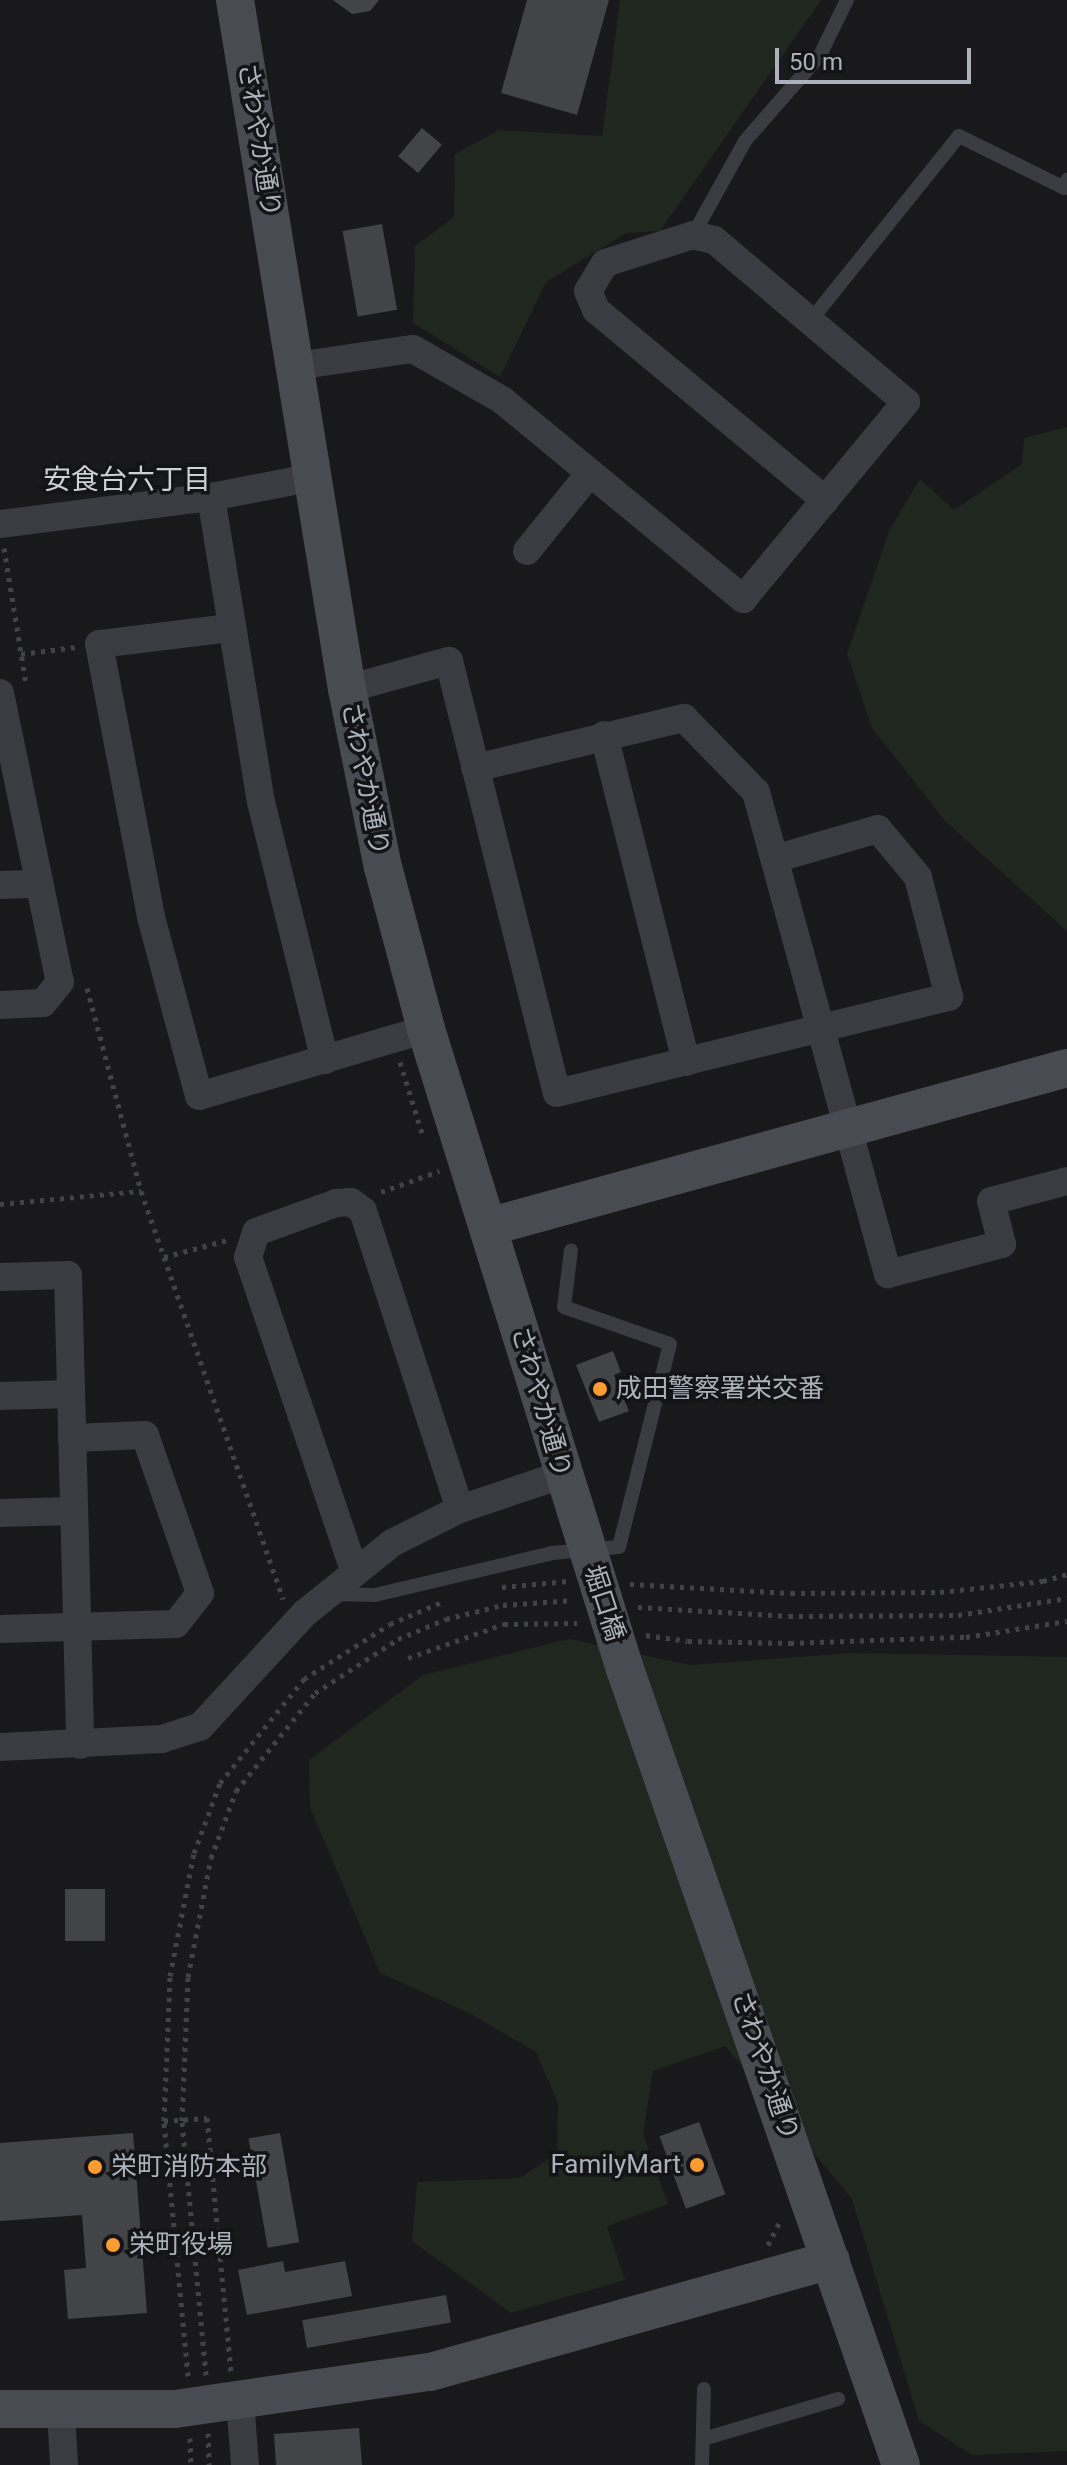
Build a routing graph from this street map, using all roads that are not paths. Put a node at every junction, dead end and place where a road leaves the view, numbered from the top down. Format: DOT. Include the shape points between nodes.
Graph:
graph roads {
  1 [pos="235,0"];
  2 [pos="847,0"];
  3 [pos="1067,180"];
  4 [pos="693,235"];
  5 [pos="811,320"];
  6 [pos="296,366"];
  7 [pos="590,473"];
  8 [pos="314,477"];
  9 [pos="211,497"];
  10 [pos="825,500"];
  11 [pos="0,524"];
  12 [pos="527,551"];
  13 [pos="230,628"];
  14 [pos="347,689"];
  15 [pos="0,693"];
  16 [pos="604,735"];
  17 [pos="6,765"];
  18 [pos="475,768"];
  19 [pos="774,859"];
  20 [pos="38,884"];
  21 [pos="0,885"];
  22 [pos="0,1005"];
  23 [pos="426,1029"];
  24 [pos="819,1029"];
  25 [pos="325,1060"];
  26 [pos="686,1062"];
  27 [pos="1067,1068"];
  28 [pos="846,1126"];
  29 [pos="1067,1181"];
  30 [pos="488,1227"];
  31 [pos="571,1250"];
  32 [pos="0,1277"];
  33 [pos="71,1394"];
  34 [pos="0,1396"];
  35 [pos="72,1438"];
  36 [pos="561,1475"];
  37 [pos="460,1509"];
  38 [pos="74,1511"];
  39 [pos="0,1513"];
  40 [pos="583,1538"];
  41 [pos="354,1570"];
  42 [pos="327,1594"];
  43 [pos="77,1627"];
  44 [pos="0,1629"];
  45 [pos="625,1669"];
  46 [pos="80,1745"];
  47 [pos="0,1747"];
  48 [pos="831,2260"];
  49 [pos="704,2389"];
  50 [pos="838,2399"];
  51 [pos="205,2406"];
  52 [pos="0,2409"];
  53 [pos="61,2411"];
  54 [pos="703,2439"];
  55 [pos="64,2465"];
  56 [pos="245,2465"];
  57 [pos="702,2465"];
  58 [pos="901,2465"];
  1 -- 6 [label="street, さわやか通り"];
  2 -- 4 [label="lane" via="820,55 745,141"];
  3 -- 5 [label="lane" via="1064,188 959,136"];
  4 -- 5 [label="street" via="714,240"];
  4 -- 10 [label="street" via="605,263 588,291 596,310"];
  5 -- 10 [label="street" via="906,402"];
  6 -- 7 [label="street" via="413,349 502,400"];
  6 -- 8 [label="street, さわやか通り"];
  7 -- 10 [label="street" via="743,599"];
  7 -- 12 [label="street"];
  8 -- 9 [label="street"];
  8 -- 14 [label="street, さわやか通り"];
  9 -- 11 [label="street"];
  9 -- 13 [label="street"];
  13 -- 25 [label="street" via="261,802"];
  13 -- 25 [label="street" via="99,644 151,917 199,1096"];
  14 -- 18 [label="street" via="449,661"];
  14 -- 23 [label="street, さわやか通り" via="383,867"];
  15 -- 17 [label="street"];
  16 -- 18 [label="street"];
  16 -- 19 [label="street" via="684,718 756,792"];
  16 -- 26 [label="street"];
  17 -- 20 [label="street"];
  18 -- 26 [label="street" via="557,1093"];
  19 -- 24 [label="street"];
  19 -- 24 [label="street" via="878,829 918,877 949,997"];
  20 -- 21 [label="street"];
  20 -- 22 [label="street" via="60,982 43,1003"];
  23 -- 25 [label="street"];
  23 -- 30 [label="street, さわやか通り"];
  24 -- 26 [label="street"];
  24 -- 28 [label="street"];
  27 -- 28 [label="street"];
  28 -- 29 [label="street" via="888,1274 1002,1244 991,1201"];
  28 -- 30 [label="street"];
  30 -- 36 [label="street, さわやか通り"];
  31 -- 42 [label="lane" via="564,1307 670,1344 619,1547 552,1553 375,1595"];
  32 -- 33 [label="street" via="68,1275"];
  33 -- 34 [label="street"];
  33 -- 35 [label="street"];
  35 -- 38 [label="street"];
  35 -- 43 [label="street" via="145,1435 200,1593 195,1606 176,1624"];
  36 -- 37 [label="street"];
  36 -- 40 [label="street, さわやか通り"];
  37 -- 41 [label="street" via="392,1543"];
  37 -- 41 [label="street" via="363,1211 351,1202 256,1232 248,1257"];
  38 -- 39 [label="street"];
  38 -- 43 [label="street"];
  40 -- 45 [label="street, 堀口橋"];
  41 -- 42 [label="street"];
  42 -- 46 [label="street" via="200,1727 162,1739"];
  43 -- 44 [label="street"];
  43 -- 46 [label="street"];
  45 -- 48 [label="street, さわやか通り"];
  46 -- 47 [label="street"];
  48 -- 51 [label="street" via="430,2372"];
  48 -- 58 [label="street, さわやか通り"];
  49 -- 54 [label="lane"];
  50 -- 54 [label="lane"];
  51 -- 53 [label="street"];
  51 -- 56 [label="street"];
  52 -- 53 [label="street"];
  53 -- 55 [label="street"];
  54 -- 57 [label="lane"];
}
